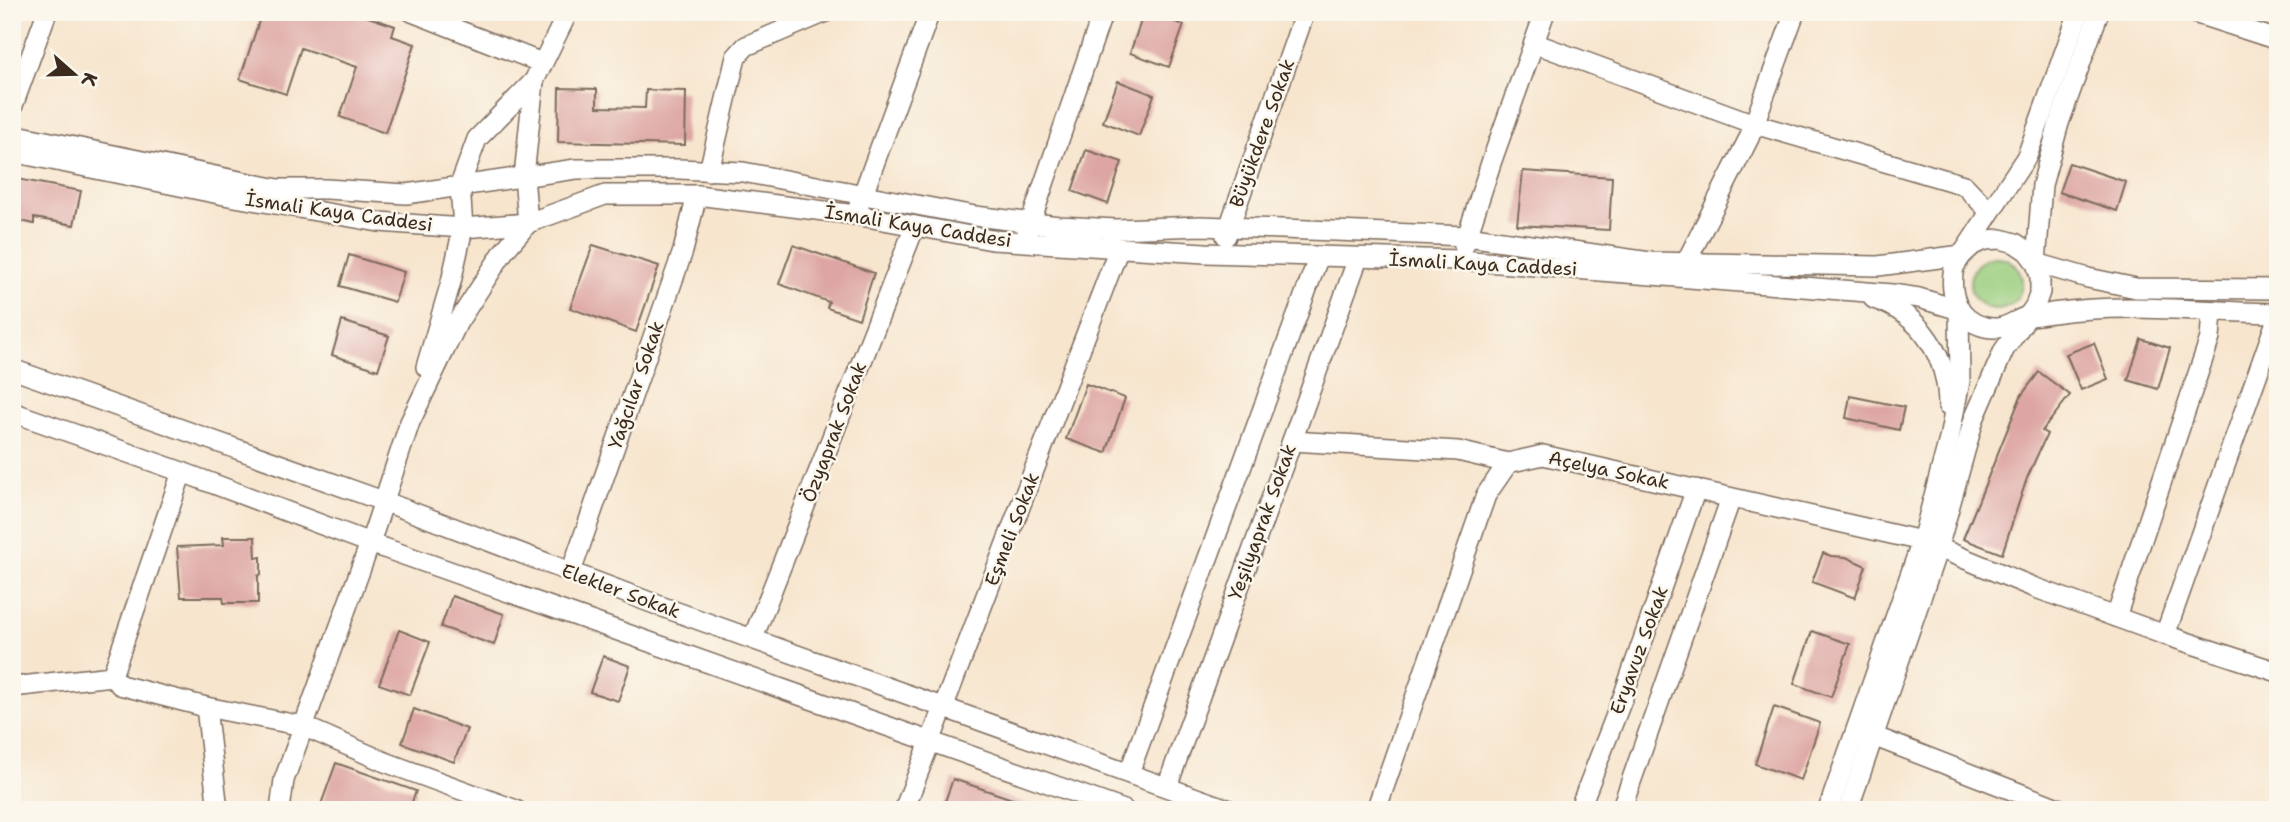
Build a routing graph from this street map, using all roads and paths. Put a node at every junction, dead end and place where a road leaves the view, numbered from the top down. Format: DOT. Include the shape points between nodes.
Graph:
graph roads {
  1 [pos="47,12"];
  2 [pos="412,12"];
  3 [pos="568,12"];
  4 [pos="826,12"];
  5 [pos="930,12"];
  6 [pos="1103,12"];
  7 [pos="1305,12"];
  8 [pos="1795,12"];
  9 [pos="2079,12"];
  10 [pos="2099,12"];
  11 [pos="2191,12"];
  12 [pos="1538,14"];
  13 [pos="2278,40"];
  14 [pos="1534,43"];
  15 [pos="538,72"];
  16 [pos="12,108"];
  17 [pos="1754,124"];
  18 [pos="12,134"];
  19 [pos="12,152"];
  20 [pos="709,171"];
  21 [pos="524,176"];
  22 [pos="460,185"];
  23 [pos="863,194"];
  24 [pos="697,195"];
  25 [pos="1989,211"];
  26 [pos="856,215"];
  27 [pos="528,223"];
  28 [pos="1031,223"];
  29 [pos="915,226"];
  30 [pos="1229,227"];
  31 [pos="463,228"];
  32 [pos="1467,236"];
  33 [pos="1024,242"];
  34 [pos="1119,248"];
  35 [pos="1219,254"];
  36 [pos="1962,255"];
  37 [pos="1319,256"];
  38 [pos="1358,257"];
  39 [pos="1460,260"];
  40 [pos="2036,263"];
  41 [pos="1682,270"];
  42 [pos="2278,289"];
  43 [pos="1850,291"];
  44 [pos="1959,310"];
  45 [pos="2213,312"];
  46 [pos="2278,314"];
  47 [pos="2025,317"];
  48 [pos="12,369"];
  49 [pos="12,412"];
  50 [pos="410,422"];
  51 [pos="1949,439"];
  52 [pos="1292,441"];
  53 [pos="1508,463"];
  54 [pos="182,472"];
  55 [pos="1696,489"];
  56 [pos="1731,498"];
  57 [pos="383,501"];
  58 [pos="370,544"];
  59 [pos="1930,544"];
  60 [pos="571,572"];
  61 [pos="2116,617"];
  62 [pos="2165,635"];
  63 [pos="753,639"];
  64 [pos="2278,672"];
  65 [pos="112,676"];
  66 [pos="12,687"];
  67 [pos="944,706"];
  68 [pos="206,707"];
  69 [pos="303,726"];
  70 [pos="1873,736"];
  71 [pos="930,742"];
  72 [pos="1129,773"];
  73 [pos="1167,787"];
  74 [pos="218,810"];
  75 [pos="280,810"];
  76 [pos="516,810"];
  77 [pos="904,810"];
  78 [pos="1124,810"];
  79 [pos="1230,810"];
  80 [pos="1376,810"];
  81 [pos="1579,810"];
  82 [pos="1621,810"];
  83 [pos="1828,810"];
  84 [pos="1848,810"];
  85 [pos="2063,810"];
  1 -- 16 [label="street"];
  2 -- 15 [label="street"];
  3 -- 15 [label="street"];
  4 -- 20 [label="street" via="746,46 736,57"];
  5 -- 23 [label="street"];
  6 -- 28 [label="street"];
  7 -- 30 [label="street, Büyükdere Sokak"];
  8 -- 17 [label="street"];
  9 -- 25 [label="street" via="2027,156"];
  10 -- 40 [label="street" via="2042,185"];
  11 -- 13 [label="street"];
  12 -- 14 [label="street"];
  14 -- 17 [label="street"];
  14 -- 32 [label="street"];
  15 -- 21 [label="street"];
  15 -- 22 [label="street" via="477,139"];
  17 -- 25 [label="street" via="1964,185"];
  17 -- 41 [label="street"];
  18 -- 22 [label="street, İsmali Kaya Caddesi" via="278,189 406,194"];
  19 -- 31 [label="street, İsmali Kaya Caddesi" via="242,199 379,222"];
  20 -- 21 [label="street, İsmali Kaya Caddesi" via="576,169"];
  20 -- 23 [label="street, İsmali Kaya Caddesi" via="743,172"];
  21 -- 22 [label="street, İsmali Kaya Caddesi"];
  21 -- 27 [label="street"];
  22 -- 31 [label="street"];
  23 -- 26 [label="street"];
  23 -- 28 [label="street, İsmali Kaya Caddesi"];
  24 -- 26 [label="street, İsmali Kaya Caddesi"];
  24 -- 27 [label="street, İsmali Kaya Caddesi" via="605,195"];
  24 -- 60 [label="street, Yağcılar Sokak" via="683,251"];
  25 -- 36 [label="street"];
  26 -- 29 [label="street, İsmali Kaya Caddesi"];
  27 -- 31 [label="street, İsmali Kaya Caddesi"];
  27 -- 50 [label="street" via="458,322"];
  28 -- 30 [label="street, İsmali Kaya Caddesi" via="1116,229"];
  28 -- 33 [label="street"];
  29 -- 33 [label="street, İsmali Kaya Caddesi"];
  29 -- 63 [label="street, Özyaprak Sokak"];
  30 -- 32 [label="street, İsmali Kaya Caddesi"];
  30 -- 35 [label="street, Büyükdere Sokak"];
  31 -- 50 [label="street"];
  32 -- 39 [label="street"];
  32 -- 41 [label="street, İsmali Kaya Caddesi"];
  33 -- 34 [label="street, İsmali Kaya Caddesi"];
  34 -- 35 [label="street, İsmali Kaya Caddesi"];
  34 -- 67 [label="street, Eşmeli Sokak"];
  35 -- 37 [label="street, İsmali Kaya Caddesi"];
  36 -- 40 [label="street" via="1973,245 2001,239 2027,251"];
  36 -- 41 [label="street" via="1878,266"];
  36 -- 44 [label="street" via="1951,282"];
  37 -- 38 [label="street, İsmali Kaya Caddesi"];
  37 -- 72 [label="street, Yeşilyaprak Sokak"];
  38 -- 39 [label="street, İsmali Kaya Caddesi"];
  38 -- 52 [label="street, Yeşilyaprak Sokak"];
  39 -- 41 [label="street, İsmali Kaya Caddesi"];
  40 -- 42 [label="street" via="2136,288"];
  40 -- 47 [label="street" via="2040,292"];
  41 -- 43 [label="street, İsmali Kaya Caddesi"];
  43 -- 44 [label="street, İsmali Kaya Caddesi" via="1919,298"];
  43 -- 51 [label="street" via="1890,304 1911,317 1927,337 1948,388"];
  44 -- 47 [label="street" via="1990,328 2013,325"];
  44 -- 51 [label="street" via="1960,381"];
  45 -- 46 [label="street"];
  45 -- 47 [label="street" via="2105,308"];
  45 -- 61 [label="street" via="2210,338"];
  46 -- 62 [label="street"];
  47 -- 59 [label="street" via="2004,350 1974,419"];
  48 -- 57 [label="street, Elekler Sokak"];
  49 -- 54 [label="street, Elekler Sokak"];
  50 -- 57 [label="street"];
  51 -- 59 [label="street"];
  52 -- 53 [label="street, Açelya Sokak" via="1458,451"];
  52 -- 73 [label="street, Yeşilyaprak Sokak"];
  53 -- 55 [label="street, Açelya Sokak" via="1543,455"];
  53 -- 80 [label="street" via="1486,495"];
  54 -- 58 [label="street, Elekler Sokak"];
  54 -- 65 [label="street"];
  55 -- 56 [label="street, Açelya Sokak"];
  55 -- 81 [label="street, Eryavuz Sokak"];
  56 -- 59 [label="street, Açelya Sokak"];
  56 -- 82 [label="street, Eryavuz Sokak"];
  57 -- 58 [label="street"];
  57 -- 60 [label="street, Elekler Sokak"];
  58 -- 69 [label="street"];
  58 -- 71 [label="street, Elekler Sokak"];
  59 -- 61 [label="street, Açelya Sokak"];
  59 -- 70 [label="street"];
  59 -- 83 [label="street"];
  60 -- 63 [label="street, Elekler Sokak"];
  61 -- 62 [label="street, Açelya Sokak"];
  62 -- 64 [label="street, Açelya Sokak"];
  63 -- 67 [label="street, Elekler Sokak"];
  65 -- 66 [label="street"];
  65 -- 68 [label="street" via="120,685"];
  67 -- 71 [label="street, Eşmeli Sokak"];
  67 -- 72 [label="street, Elekler Sokak"];
  68 -- 69 [label="street"];
  68 -- 74 [label="street"];
  69 -- 75 [label="street" via="284,780"];
  69 -- 76 [label="street"];
  70 -- 84 [label="street"];
  70 -- 85 [label="street"];
  71 -- 77 [label="street, Eşmeli Sokak"];
  71 -- 78 [label="street, Elekler Sokak"];
  72 -- 73 [label="street, Elekler Sokak"];
  73 -- 79 [label="street, Elekler Sokak"];
}
